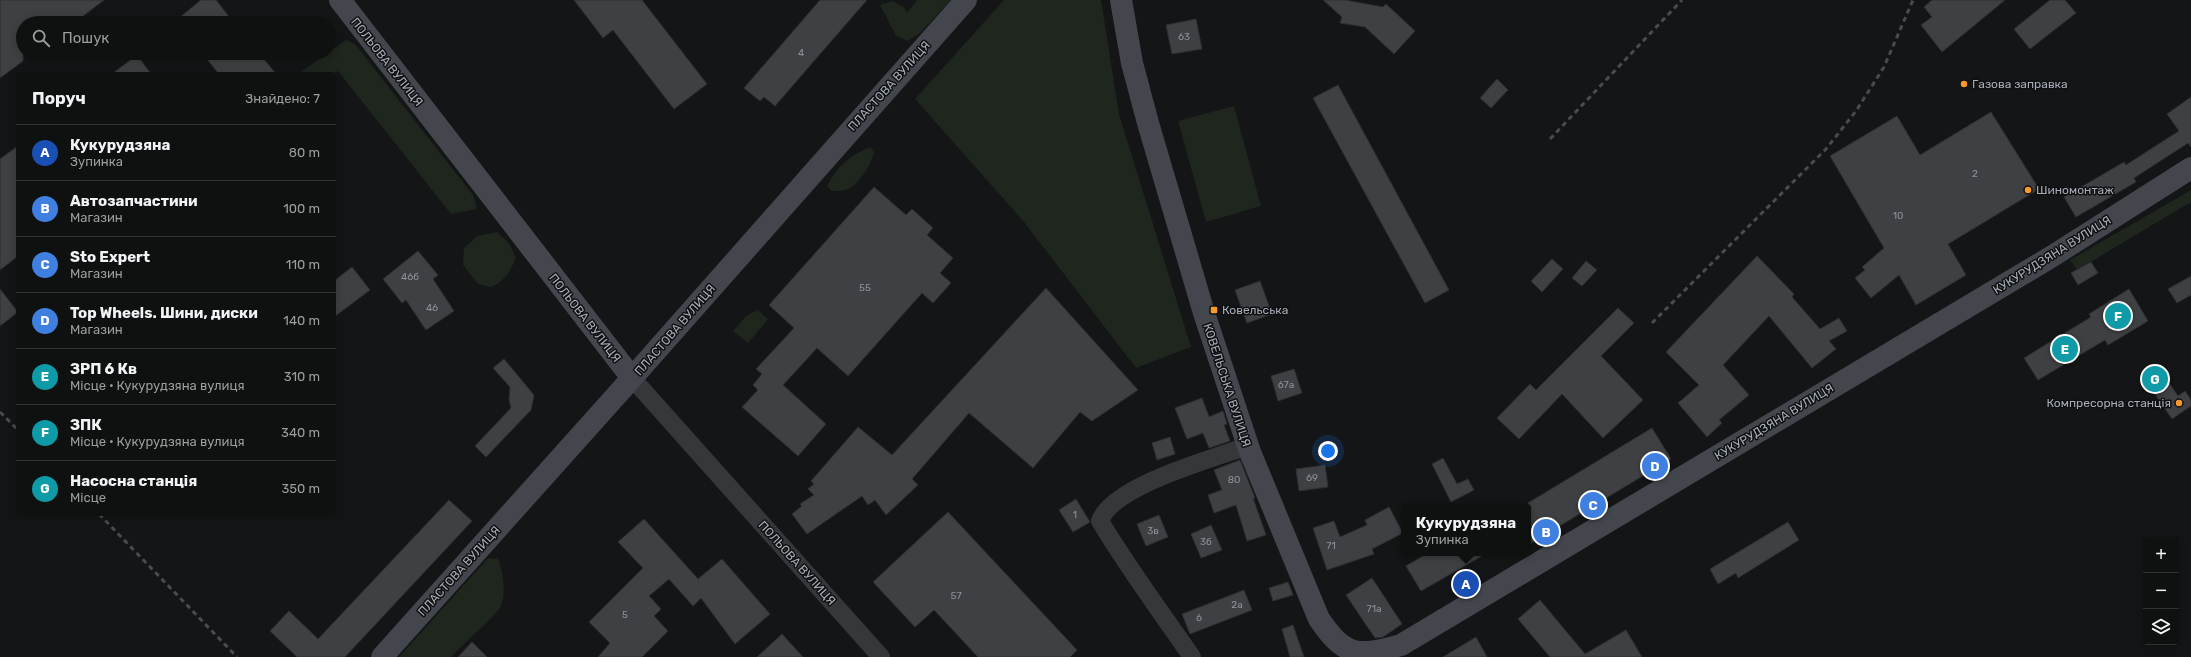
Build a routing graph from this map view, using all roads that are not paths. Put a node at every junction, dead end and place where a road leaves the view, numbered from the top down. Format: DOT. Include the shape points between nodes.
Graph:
graph roads {
  1 [pos="340,0"];
  2 [pos="966,0"];
  3 [pos="1121,0"];
  4 [pos="2191,168"];
  5 [pos="632,378"];
  6 [pos="1248,446"];
  7 [pos="1351,656"];
  8 [pos="382,657"];
  9 [pos="881,657"];
  10 [pos="1192,657"];
  1 -- 5 [label="main road, ПОЛЬОВА ВУЛИЦЯ"];
  2 -- 5 [label="main road, ПЛАСТОВА ВУЛИЦЯ"];
  3 -- 6 [label="main road, КОВЕЛЬСЬКА ВУЛИЦЯ" via="1132,62 1148,123 1204,313"];
  4 -- 7 [label="main road, КУКУРУДЗЯНА ВУЛИЦЯ" via="2051,257 1401,645 1373,655"];
  5 -- 8 [label="main road, ПЛАСТОВА ВУЛИЦЯ"];
  5 -- 9 [label="street, ПОЛЬОВА ВУЛИЦЯ"];
  6 -- 7 [label="main road, КОВЕЛЬСЬКА ВУЛИЦЯ" via="1318,619 1331,638"];
  6 -- 10 [label="street" via="1151,481 1110,506 1100,521 1120,555"];
}
